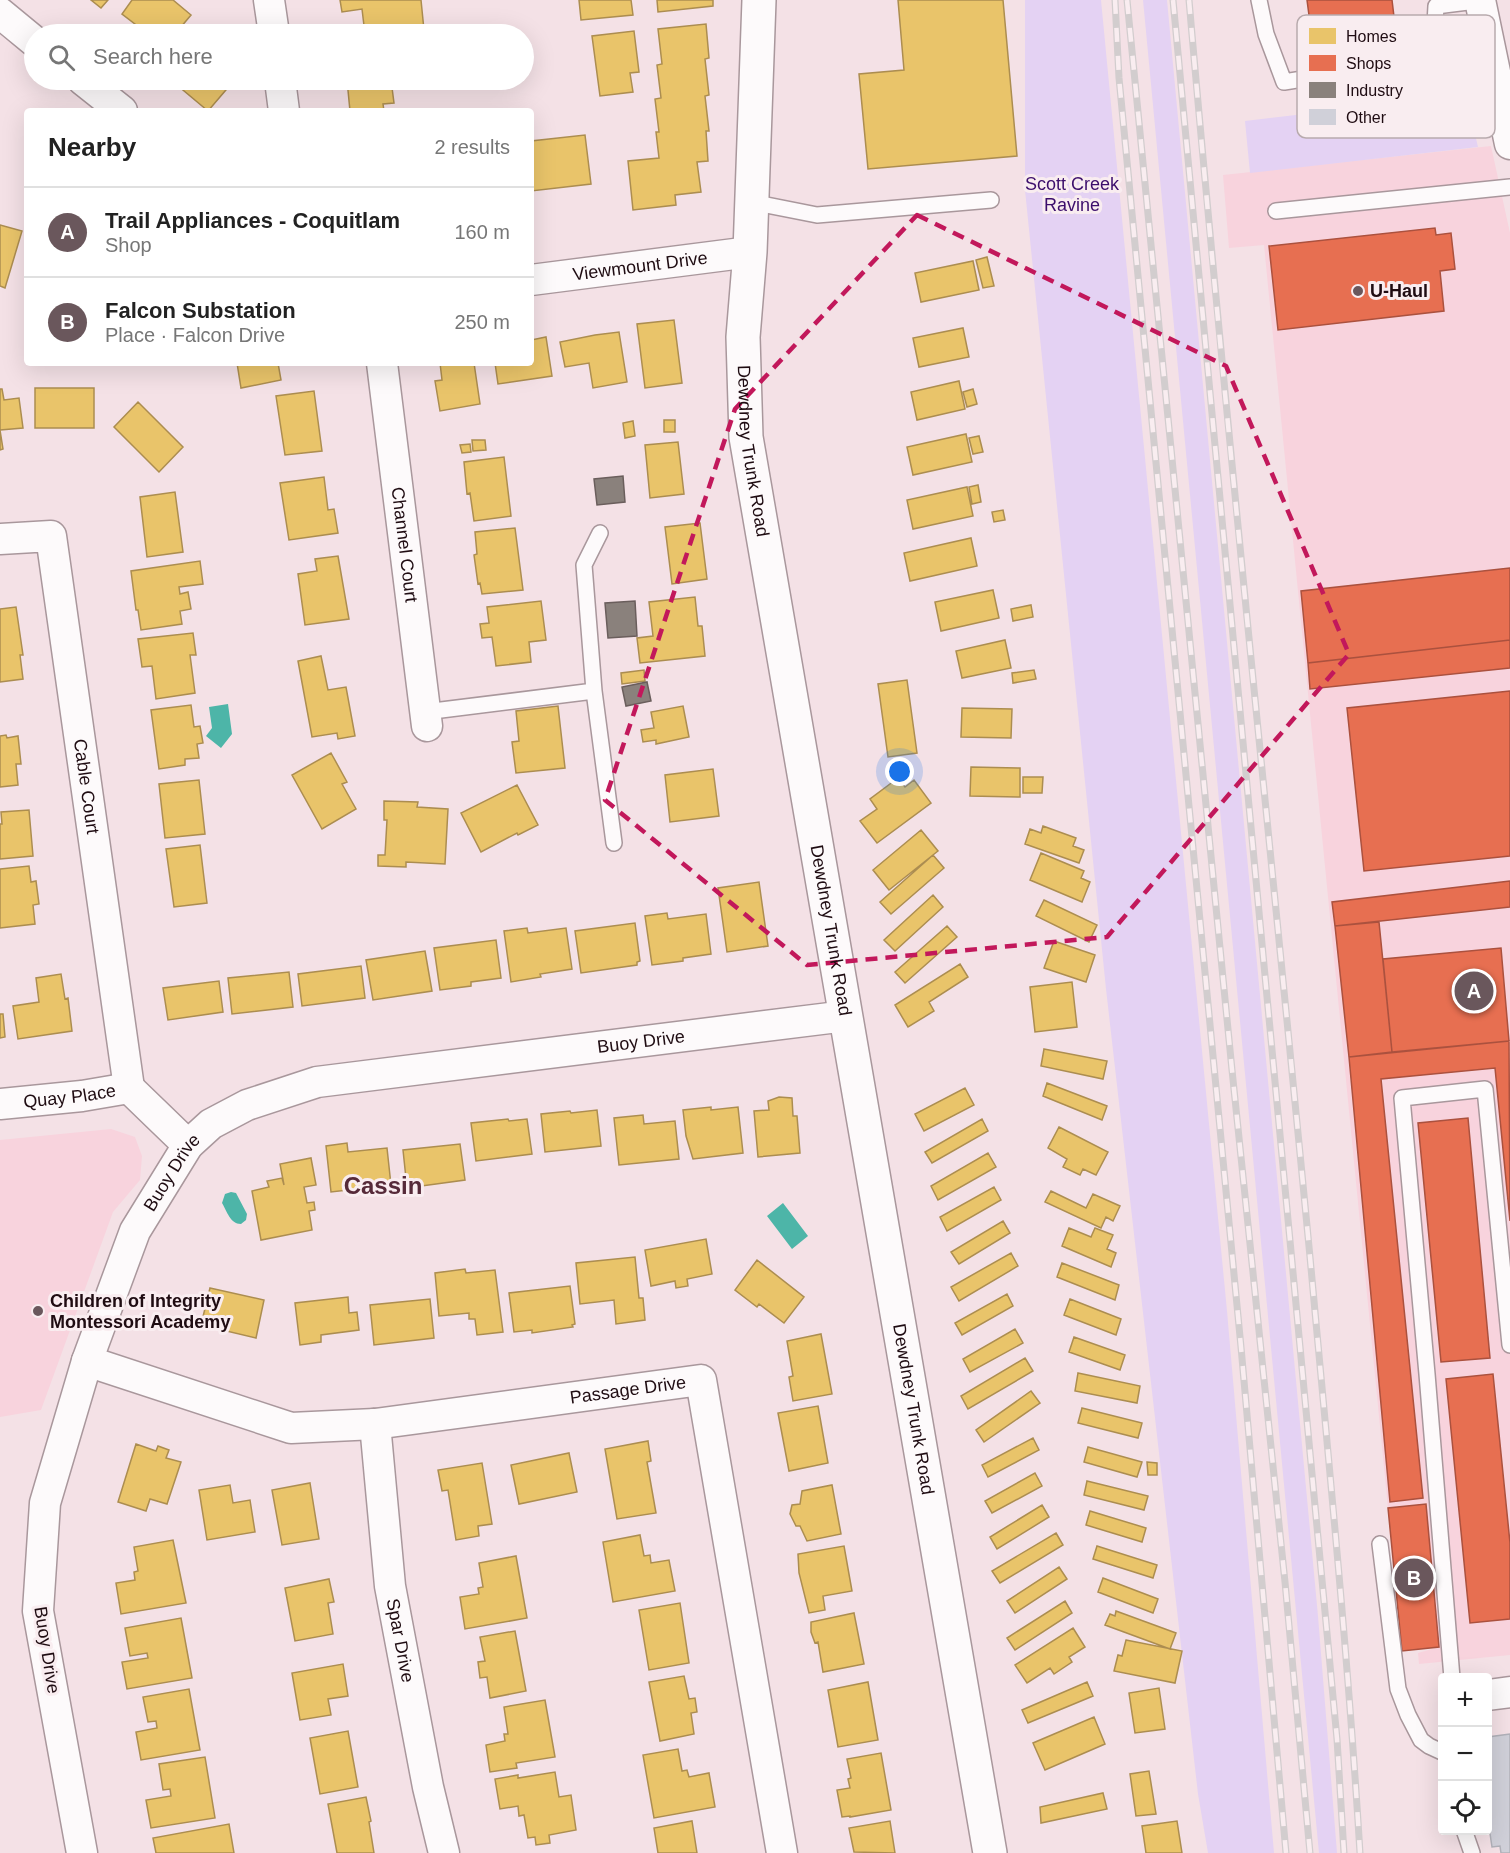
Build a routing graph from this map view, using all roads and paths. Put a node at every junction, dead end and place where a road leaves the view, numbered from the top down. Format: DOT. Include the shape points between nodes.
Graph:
graph roads {
  1 [pos="269,0"];
  2 [pos="759,0"];
  3 [pos="1259,0"];
  4 [pos="1481,0"];
  5 [pos="0,13"];
  6 [pos="1435,15"];
  7 [pos="1484,15"];
  8 [pos="272,24"];
  9 [pos="24,33"];
  10 [pos="1495,70"];
  11 [pos="1297,80"];
  12 [pos="96,90"];
  13 [pos="281,90"];
  14 [pos="118,108"];
  15 [pos="284,108"];
  16 [pos="1510,144"];
  17 [pos="1510,187"];
  18 [pos="991,200"];
  19 [pos="751,202"];
  20 [pos="1276,211"];
  21 [pos="750,252"];
  22 [pos="534,280"];
  23 [pos="382,366"];
  24 [pos="600,533"];
  25 [pos="0,539"];
  26 [pos="594,691"];
  27 [pos="426,719"];
  28 [pos="614,843"];
  29 [pos="846,1016"];
  30 [pos="129,1088"];
  31 [pos="0,1104"];
  32 [pos="188,1145"];
  33 [pos="1510,1346"];
  34 [pos="87,1361"];
  35 [pos="375,1424"];
  36 [pos="1380,1544"];
  37 [pos="1452,1673"];
  38 [pos="1510,1692"];
  39 [pos="1492,1694"];
  40 [pos="1438,1750"];
  41 [pos="1466,1835"];
  42 [pos="82,1853"];
  43 [pos="444,1853"];
  44 [pos="782,1853"];
  45 [pos="990,1853"];
  46 [pos="1472,1853"];
  1 -- 8 [label="street"];
  2 -- 19 [label="main road, Dewdney Trunk Road"];
  3 -- 11 [label="lane" via="1266,34 1284,82"];
  4 -- 6 [label="lane" via="1436,6"];
  4 -- 7 [label="street"];
  5 -- 9 [label="street"];
  10 -- 16 [label="street"];
  12 -- 14 [label="street"];
  13 -- 15 [label="street"];
  17 -- 20 [label="lane"];
  18 -- 19 [label="lane" via="817,215"];
  19 -- 21 [label="main road, Dewdney Trunk Road"];
  21 -- 22 [label="street, Viewmount Drive"];
  21 -- 29 [label="main road, Dewdney Trunk Road" via="743,338 746,437"];
  23 -- 27 [label="street, Channel Court"];
  24 -- 26 [label="lane" via="584,565"];
  25 -- 30 [label="street, Cable Court" via="51,536"];
  26 -- 27 [label="lane"];
  26 -- 28 [label="lane"];
  29 -- 32 [label="street, Buoy Drive" via="317,1082 248,1105 211,1124"];
  29 -- 45 [label="main road, Dewdney Trunk Road"];
  30 -- 31 [label="street, Quay Place"];
  30 -- 32 [label="street, Quay Place"];
  32 -- 34 [label="street, Buoy Drive" via="135,1231"];
  33 -- 37 [label="lane" via="1485,1089 1402,1098"];
  34 -- 35 [label="street, Passage Drive" via="291,1428"];
  34 -- 42 [label="street, Buoy Drive" via="45,1503 39,1611"];
  35 -- 43 [label="street, Spar Drive" via="390,1586"];
  35 -- 44 [label="street, Passage Drive" via="700,1380"];
  36 -- 40 [label="lane" via="1398,1689 1421,1740"];
  38 -- 39 [label="street"];
  41 -- 46 [label="lane"];
}
